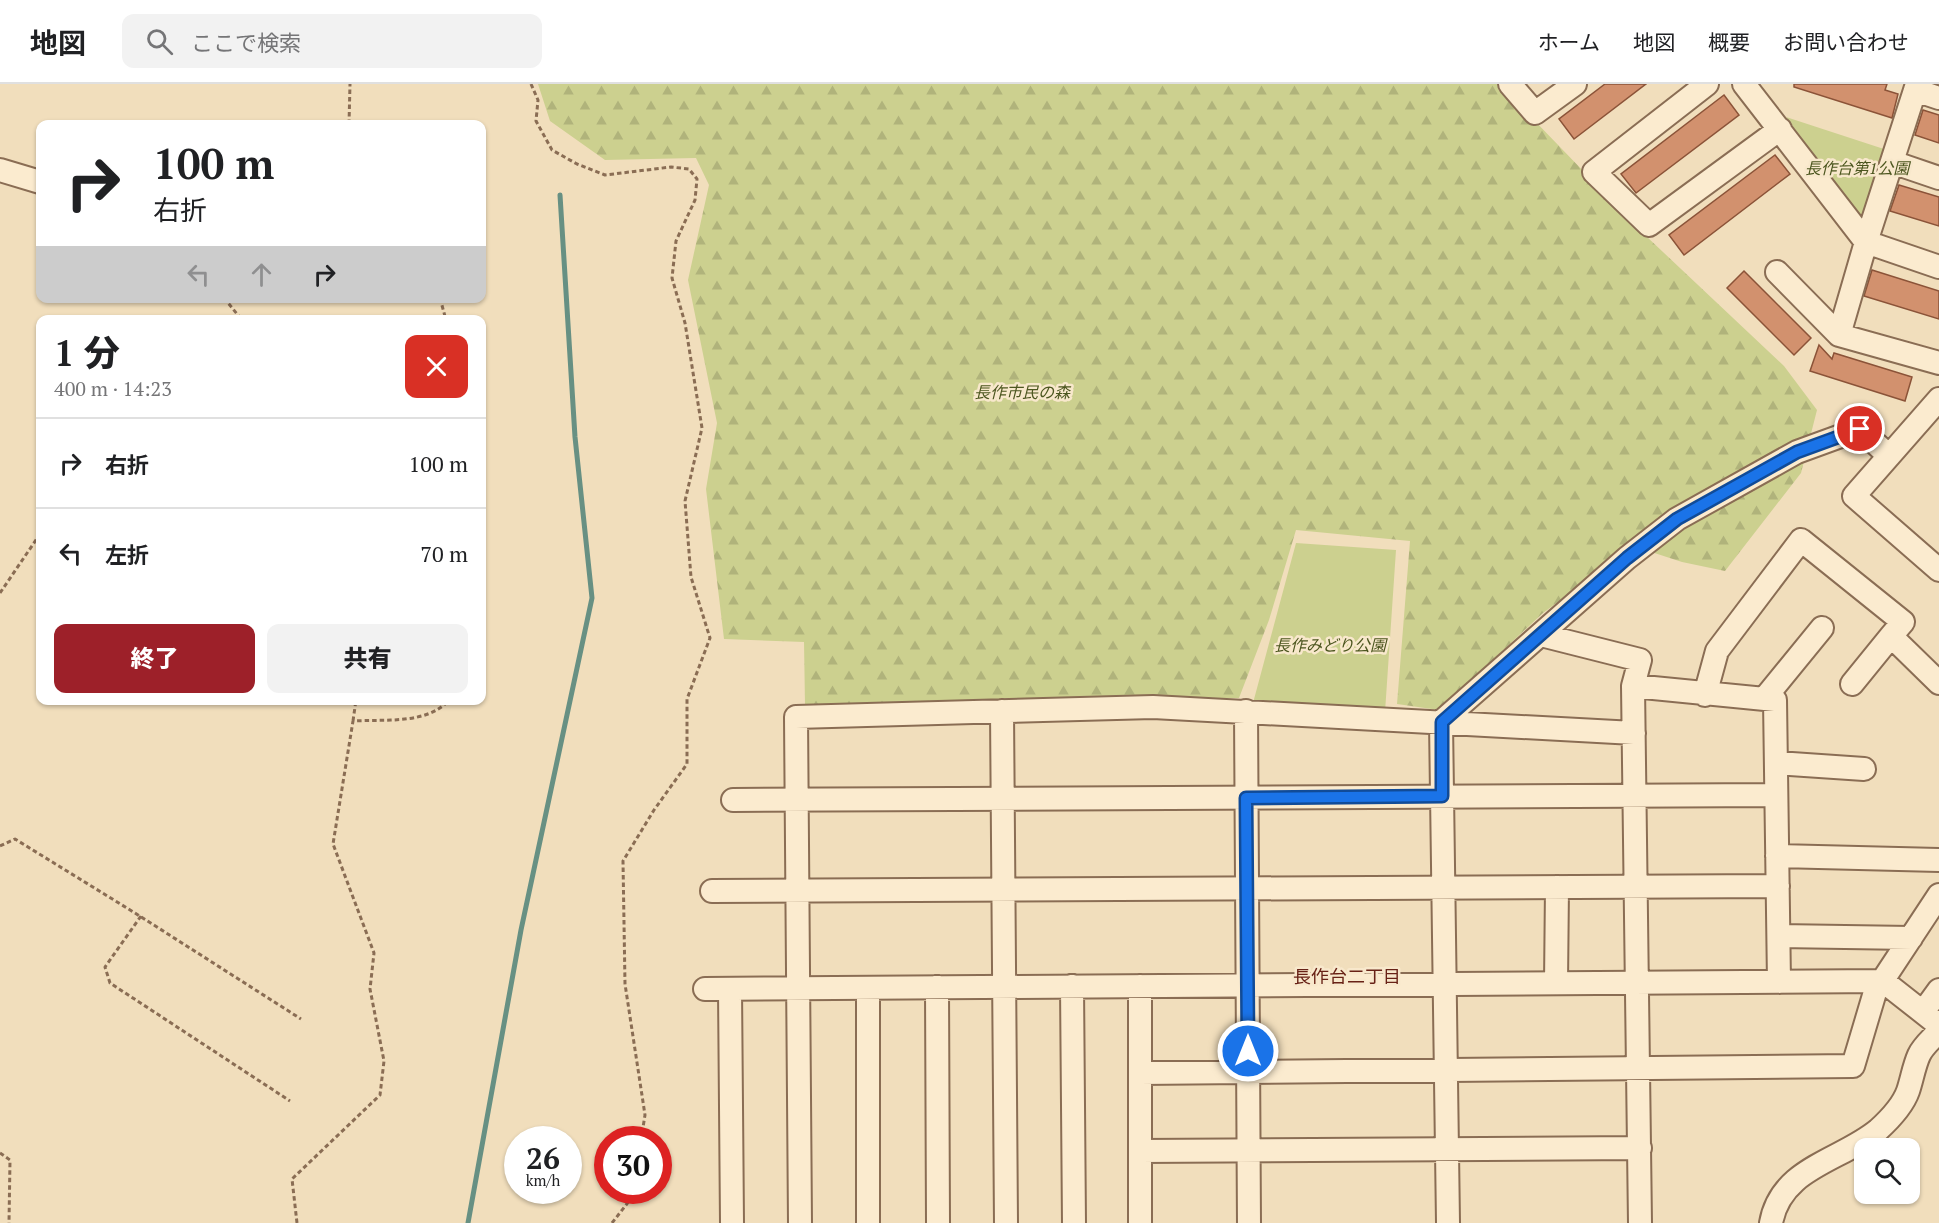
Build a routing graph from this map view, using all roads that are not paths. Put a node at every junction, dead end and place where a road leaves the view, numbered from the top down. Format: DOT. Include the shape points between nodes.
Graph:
graph roads {
  1 [pos="1510,84"];
  2 [pos="1575,84"];
  3 [pos="1707,84"];
  4 [pos="1746,85"];
  5 [pos="1916,87"];
  6 [pos="1939,98"];
  7 [pos="1780,129"];
  8 [pos="1892,162"];
  9 [pos="0,170"];
  10 [pos="1939,178"];
  11 [pos="36,181"];
  12 [pos="1866,242"];
  13 [pos="1939,267"];
  14 [pos="1778,272"];
  15 [pos="1839,335"];
  16 [pos="1939,363"];
  17 [pos="1939,399"];
  18 [pos="1889,456"];
  19 [pos="1939,570"];
  20 [pos="1822,628"];
  21 [pos="1541,635"];
  22 [pos="1891,636"];
  23 [pos="1939,683"];
  24 [pos="1852,684"];
  25 [pos="1634,686"];
  26 [pos="1705,695"];
  27 [pos="1764,699"];
  28 [pos="1002,711"];
  29 [pos="1246,711"];
  30 [pos="1442,722"];
  31 [pos="1634,733"];
  32 [pos="1776,764"];
  33 [pos="1864,769"];
  34 [pos="1776,795"];
  35 [pos="1442,796"];
  36 [pos="1635,796"];
  37 [pos="1246,798"];
  38 [pos="1003,799"];
  39 [pos="796,800"];
  40 [pos="733,801"];
  41 [pos="1777,856"];
  42 [pos="1939,860"];
  43 [pos="1636,886"];
  44 [pos="1778,886"];
  45 [pos="1557,887"];
  46 [pos="1247,888"];
  47 [pos="1444,888"];
  48 [pos="1003,890"];
  49 [pos="712,891"];
  50 [pos="797,891"];
  51 [pos="1939,895"];
  52 [pos="1779,936"];
  53 [pos="1911,938"];
  54 [pos="1883,981"];
  55 [pos="1779,982"];
  56 [pos="1556,983"];
  57 [pos="1637,983"];
  58 [pos="1445,984"];
  59 [pos="1248,985"];
  60 [pos="1072,986"];
  61 [pos="1140,986"];
  62 [pos="937,987"];
  63 [pos="1004,987"];
  64 [pos="730,988"];
  65 [pos="798,988"];
  66 [pos="868,988"];
  67 [pos="705,989"];
  68 [pos="1939,990"];
  69 [pos="1931,1019"];
  70 [pos="1939,1030"];
  71 [pos="1638,1068"];
  72 [pos="1446,1070"];
  73 [pos="1248,1072"];
  74 [pos="1140,1073"];
  75 [pos="1640,1148"];
  76 [pos="1447,1149"];
  77 [pos="1249,1150"];
  78 [pos="1140,1151"];
  79 [pos="732,1223"];
  80 [pos="800,1223"];
  81 [pos="868,1223"];
  82 [pos="938,1223"];
  83 [pos="1006,1223"];
  84 [pos="1074,1223"];
  85 [pos="1140,1223"];
  86 [pos="1249,1223"];
  87 [pos="1448,1223"];
  88 [pos="1640,1223"];
  89 [pos="1771,1223"];
  1 -- 2 [label="street" via="1535,113"];
  3 -- 7 [label="street" via="1594,171 1649,225"];
  4 -- 7 [label="street"];
  5 -- 6 [label="street"];
  5 -- 8 [label="street"];
  7 -- 12 [label="street"];
  8 -- 10 [label="street"];
  8 -- 12 [label="street"];
  9 -- 11 [label="street"];
  12 -- 13 [label="street"];
  12 -- 15 [label="street"];
  14 -- 15 [label="street"];
  15 -- 16 [label="street"];
  17 -- 18 [label="street"];
  18 -- 19 [label="street" via="1854,496"];
  18 -- 21 [label="street" via="1860,429 1797,452 1677,519"];
  20 -- 27 [label="street"];
  21 -- 25 [label="street" via="1640,660"];
  21 -- 30 [label="street"];
  22 -- 23 [label="street"];
  22 -- 24 [label="street"];
  22 -- 26 [label="street" via="1903,622 1801,540 1717,651"];
  25 -- 26 [label="street"];
  25 -- 31 [label="street"];
  26 -- 27 [label="street"];
  27 -- 32 [label="street" via="1775,700"];
  28 -- 29 [label="street" via="1153,707"];
  28 -- 38 [label="street"];
  28 -- 39 [label="street" via="796,717"];
  29 -- 30 [label="street"];
  29 -- 37 [label="street"];
  30 -- 31 [label="street"];
  30 -- 35 [label="street"];
  31 -- 36 [label="street"];
  32 -- 33 [label="street"];
  32 -- 34 [label="street"];
  34 -- 36 [label="street"];
  34 -- 41 [label="street"];
  35 -- 36 [label="street"];
  35 -- 37 [label="street"];
  35 -- 47 [label="street"];
  36 -- 43 [label="street"];
  37 -- 38 [label="street"];
  37 -- 46 [label="street"];
  38 -- 39 [label="street"];
  38 -- 48 [label="street"];
  39 -- 40 [label="street"];
  39 -- 50 [label="street"];
  41 -- 42 [label="street"];
  41 -- 44 [label="street"];
  43 -- 44 [label="street"];
  43 -- 45 [label="street"];
  43 -- 57 [label="street"];
  44 -- 52 [label="street"];
  45 -- 47 [label="street"];
  45 -- 56 [label="street"];
  46 -- 47 [label="street"];
  46 -- 48 [label="street"];
  46 -- 59 [label="street"];
  47 -- 58 [label="street"];
  48 -- 50 [label="street"];
  48 -- 63 [label="street"];
  49 -- 50 [label="street"];
  50 -- 65 [label="street"];
  51 -- 53 [label="street"];
  52 -- 53 [label="street"];
  52 -- 55 [label="street"];
  53 -- 54 [label="street"];
  54 -- 55 [label="street"];
  54 -- 69 [label="street"];
  54 -- 71 [label="street" via="1875,992 1853,1066"];
  55 -- 57 [label="street"];
  56 -- 57 [label="street"];
  56 -- 58 [label="street"];
  57 -- 71 [label="street"];
  58 -- 59 [label="street"];
  58 -- 72 [label="street"];
  59 -- 61 [label="street"];
  59 -- 73 [label="street"];
  60 -- 61 [label="street"];
  60 -- 63 [label="street"];
  60 -- 84 [label="street"];
  61 -- 74 [label="street"];
  62 -- 63 [label="street"];
  62 -- 66 [label="street"];
  62 -- 82 [label="street"];
  63 -- 83 [label="street"];
  64 -- 65 [label="street"];
  64 -- 67 [label="street"];
  64 -- 79 [label="street"];
  65 -- 66 [label="street"];
  65 -- 80 [label="street"];
  66 -- 81 [label="street"];
  68 -- 69 [label="street"];
  70 -- 89 [label="street" via="1919,1054 1907,1094 1892,1117 1876,1132 1804,1173 1774,1208"];
  71 -- 72 [label="street"];
  71 -- 75 [label="street"];
  72 -- 73 [label="street"];
  72 -- 76 [label="street"];
  73 -- 74 [label="street"];
  73 -- 77 [label="street"];
  74 -- 78 [label="street"];
  75 -- 76 [label="street"];
  75 -- 88 [label="street"];
  76 -- 77 [label="street"];
  76 -- 87 [label="street"];
  77 -- 78 [label="street"];
  77 -- 86 [label="street"];
  78 -- 85 [label="street"];
}
